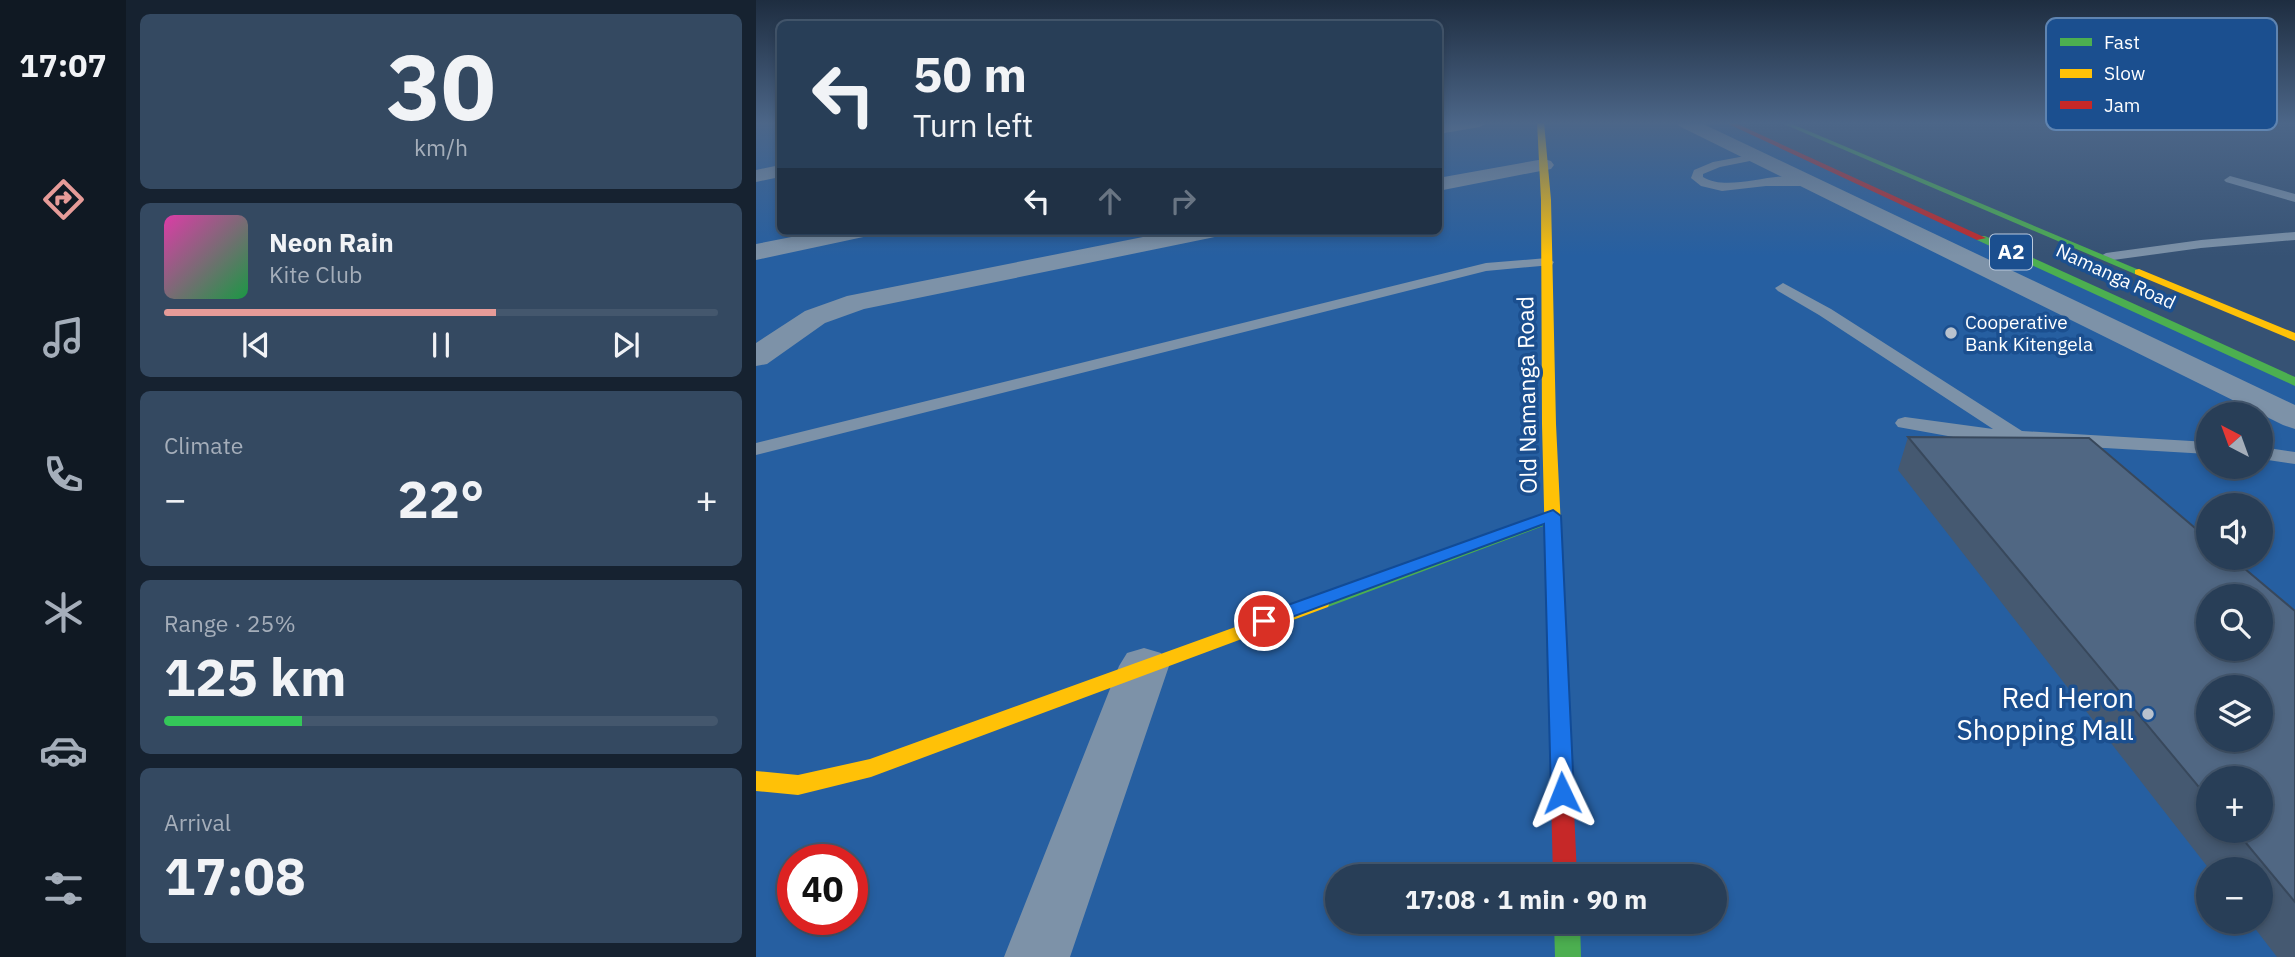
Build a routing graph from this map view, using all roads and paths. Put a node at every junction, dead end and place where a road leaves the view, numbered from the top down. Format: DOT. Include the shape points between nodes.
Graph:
graph roads {
  1 [pos="1535,167"];
  2 [pos="1544,167"];
  3 [pos="1707,167"];
  4 [pos="1776,167"];
  5 [pos="1825,167"];
  6 [pos="1889,167"];
  7 [pos="777,172"];
  8 [pos="756,176"];
  9 [pos="2230,180"];
  10 [pos="1805,181"];
  11 [pos="1442,184"];
  12 [pos="2295,198"];
  13 [pos="1915,208"];
  14 [pos="1881,217"];
  15 [pos="839,235"];
  16 [pos="1190,235"];
  17 [pos="2295,236"];
  18 [pos="756,252"];
  19 [pos="2106,257"];
  20 [pos="1547,262"];
  21 [pos="1783,288"];
  22 [pos="2295,337"];
  23 [pos="756,357"];
  24 [pos="2295,382"];
  25 [pos="2295,418"];
  26 [pos="1905,423"];
  27 [pos="2018,437"];
  28 [pos="2196,447"];
  29 [pos="756,449"];
  30 [pos="2273,455"];
  31 [pos="2295,458"];
  32 [pos="1553,516"];
  33 [pos="1144,666"];
  34 [pos="756,781"];
  35 [pos="1565,864"];
  36 [pos="1567,934"];
  37 [pos="1037,957"];
  38 [pos="1568,957"];
  1 -- 11 [label="street"];
  2 -- 20 [label="main road, Old Namanga Road"];
  3 -- 10 [label="lane" via="1697,178 1723,188"];
  4 -- 10 [label="street"];
  5 -- 13 [label="main road, Namanga Road / A2"];
  6 -- 19 [label="main road"];
  7 -- 8 [label="street"];
  9 -- 12 [label="lane"];
  10 -- 14 [label="street"];
  13 -- 14 [label="street"];
  13 -- 24 [label="main road, Namanga Road / A2"];
  14 -- 25 [label="street"];
  15 -- 18 [label="street"];
  16 -- 23 [label="street" via="857,302 816,317"];
  17 -- 19 [label="lane"];
  19 -- 22 [label="main road"];
  20 -- 29 [label="lane" via="1486,267 1350,299"];
  20 -- 32 [label="main road, Old Namanga Road"];
  21 -- 27 [label="lane"];
  26 -- 27 [label="lane"];
  27 -- 28 [label="lane"];
  30 -- 31 [label="lane"];
  32 -- 33 [label="main road"];
  32 -- 35 [label="main road, Old Namanga Road"];
  33 -- 34 [label="main road" via="871,768 798,785"];
  33 -- 37 [label="street"];
  36 -- 38 [label="main road"];
}
